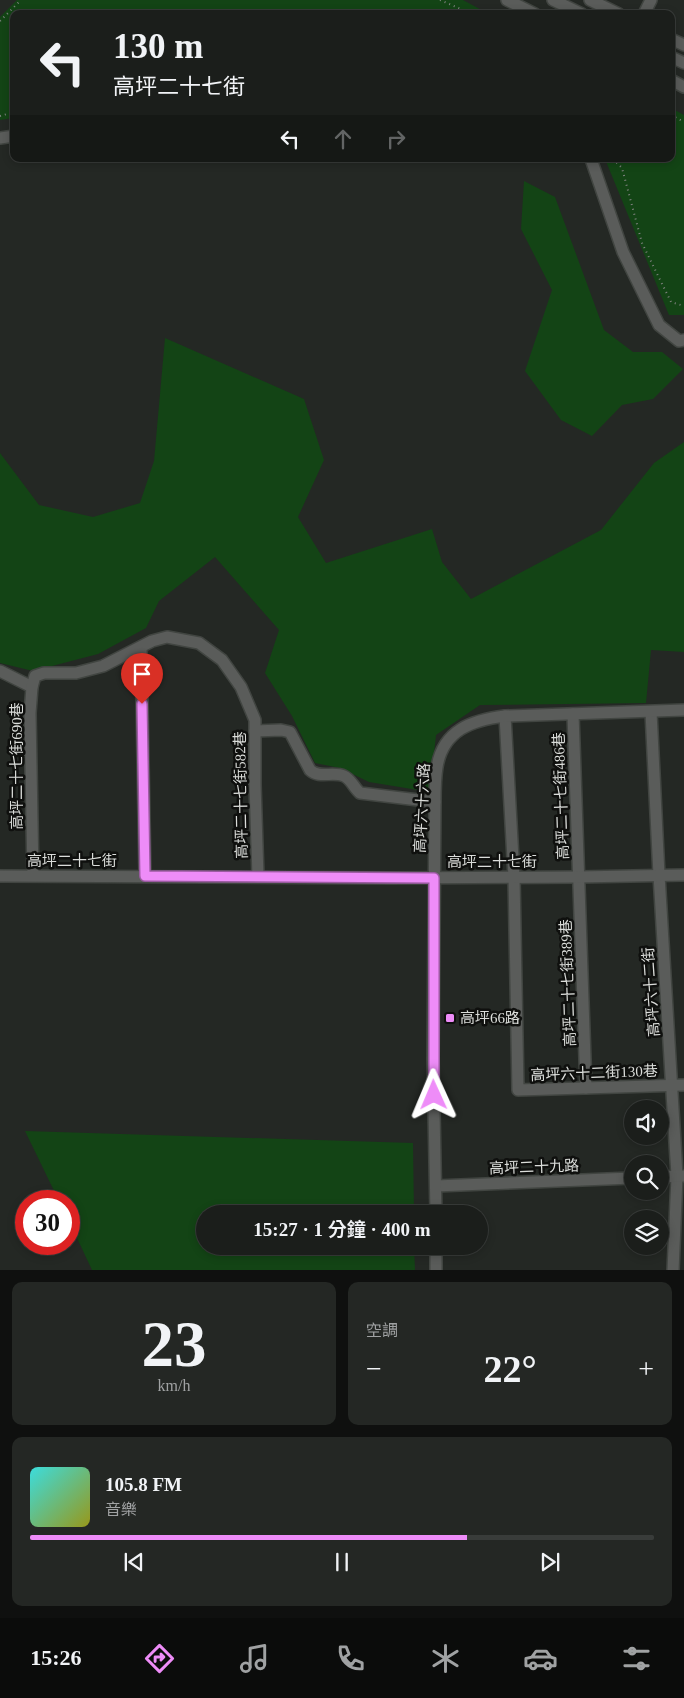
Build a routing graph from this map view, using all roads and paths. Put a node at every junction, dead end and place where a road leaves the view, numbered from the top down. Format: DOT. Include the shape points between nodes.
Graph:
graph roads {
  1 [pos="21,0"];
  2 [pos="440,0"];
  3 [pos="506,0"];
  4 [pos="553,0"];
  5 [pos="590,0"];
  6 [pos="11,10"];
  7 [pos="463,10"];
  8 [pos="527,10"];
  9 [pos="574,10"];
  10 [pos="610,10"];
  11 [pos="10,11"];
  12 [pos="0,21"];
  13 [pos="592,162"];
  14 [pos="616,162"];
  15 [pos="684,306"];
  16 [pos="684,340"];
  17 [pos="142,646"];
  18 [pos="0,671"];
  19 [pos="32,687"];
  20 [pos="684,710"];
  21 [pos="651,712"];
  22 [pos="573,714"];
  23 [pos="506,716"];
  24 [pos="255,731"];
  25 [pos="435,802"];
  26 [pos="684,874"];
  27 [pos="33,875"];
  28 [pos="659,875"];
  29 [pos="0,876"];
  30 [pos="145,876"];
  31 [pos="258,877"];
  32 [pos="514,877"];
  33 [pos="579,877"];
  34 [pos="434,878"];
  35 [pos="678,1085"];
  36 [pos="586,1088"];
  37 [pos="681,1176"];
  38 [pos="624,1178"];
  39 [pos="436,1186"];
  40 [pos="436,1205"];
  41 [pos="436,1255"];
  42 [pos="436,1270"];
  43 [pos="673,1270"];
  1 -- 6 [label="path"];
  2 -- 7 [label="path"];
  3 -- 8 [label="street"];
  4 -- 9 [label="street"];
  5 -- 10 [label="street"];
  11 -- 12 [label="path"];
  13 -- 16 [label="street" via="622,252 659,326 679,341"];
  14 -- 15 [label="path" via="622,168 642,243 660,282 670,302"];
  17 -- 19 [label="street" via="103,666 76,673 35,676"];
  17 -- 24 [label="street, 高坪二十七街582巷" via="166,637 199,643 222,660 241,687 255,720"];
  17 -- 30 [label="street"];
  18 -- 19 [label="street"];
  19 -- 27 [label="street, 高坪二十七街690巷"];
  20 -- 21 [label="street, 高坪六十六路"];
  21 -- 22 [label="street, 高坪六十六路"];
  21 -- 28 [label="street, 高坪六十二街"];
  22 -- 23 [label="street, 高坪六十六路"];
  22 -- 33 [label="street, 高坪二十七街486巷"];
  23 -- 25 [label="street, 高坪六十六路" via="471,723 456,732 446,744 437,768"];
  23 -- 32 [label="street"];
  24 -- 25 [label="street" via="290,732 314,774 342,775 360,793"];
  24 -- 31 [label="street, 高坪二十七街582巷"];
  25 -- 34 [label="street, 高坪六十六路"];
  26 -- 28 [label="street, 高坪二十七街"];
  27 -- 29 [label="street, 高坪二十七街"];
  27 -- 30 [label="street, 高坪二十七街"];
  28 -- 33 [label="street, 高坪二十七街"];
  28 -- 35 [label="street, 高坪六十二街"];
  30 -- 31 [label="street, 高坪二十七街"];
  31 -- 34 [label="street, 高坪二十七街"];
  32 -- 33 [label="street, 高坪二十七街"];
  32 -- 34 [label="street, 高坪二十七街"];
  32 -- 36 [label="street, 高坪六十二街130巷" via="518,1090"];
  33 -- 36 [label="street, 高坪二十七街389巷"];
  34 -- 39 [label="street, 高坪六十六路"];
  35 -- 36 [label="street, 高坪六十二街130巷"];
  35 -- 37 [label="street, 高坪六十二街"];
  37 -- 43 [label="street, 高坪六十二街"];
  38 -- 39 [label="street, 高坪二十九路"];
  39 -- 40 [label="street, 高坪六十六路"];
  41 -- 42 [label="street"];
}
